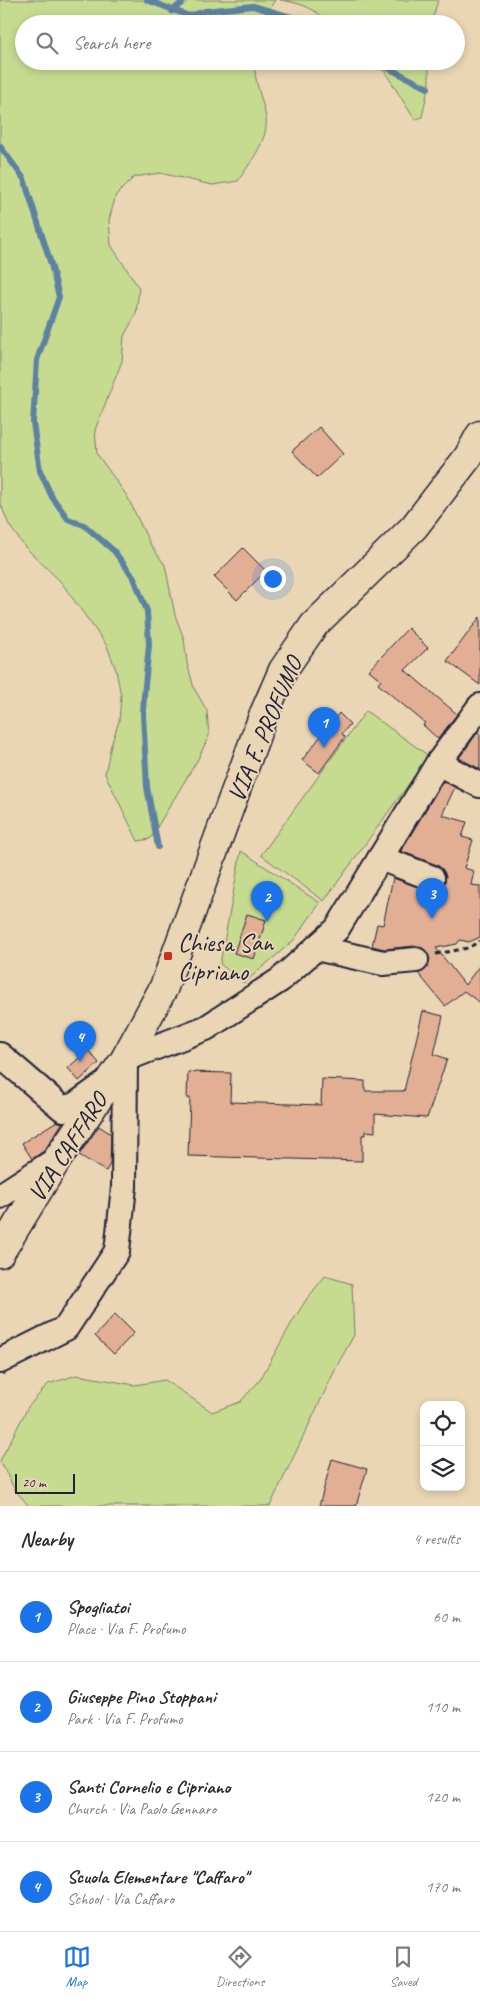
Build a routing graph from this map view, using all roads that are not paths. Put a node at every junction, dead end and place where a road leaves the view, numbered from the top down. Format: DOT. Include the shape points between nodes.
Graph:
graph roads {
  1 [pos="480,435"];
  2 [pos="480,706"];
  3 [pos="438,763"];
  4 [pos="480,785"];
  5 [pos="380,858"];
  6 [pos="432,878"];
  7 [pos="316,948"];
  8 [pos="416,960"];
  9 [pos="0,1055"];
  10 [pos="123,1061"];
  11 [pos="58,1158"];
  12 [pos="0,1196"];
  13 [pos="0,1253"];
  14 [pos="0,1361"];
  1 -- 10 [label="street, VIA F. PROFUMO" via="468,457 414,527 314,625 283,670 263,716 164,987"];
  2 -- 3 [label="street"];
  3 -- 4 [label="street"];
  3 -- 5 [label="street"];
  5 -- 6 [label="street"];
  5 -- 7 [label="street" via="337,929"];
  7 -- 8 [label="street" via="383,963"];
  7 -- 10 [label="street" via="280,980 206,1028"];
  9 -- 10 [label="street" via="63,1109 74,1105"];
  10 -- 11 [label="street, VIA CAFFARO"];
  10 -- 14 [label="street" via="124,1187 117,1251 66,1328"];
  11 -- 12 [label="street"];
  11 -- 13 [label="street, VIA CAFFARO"];
}
